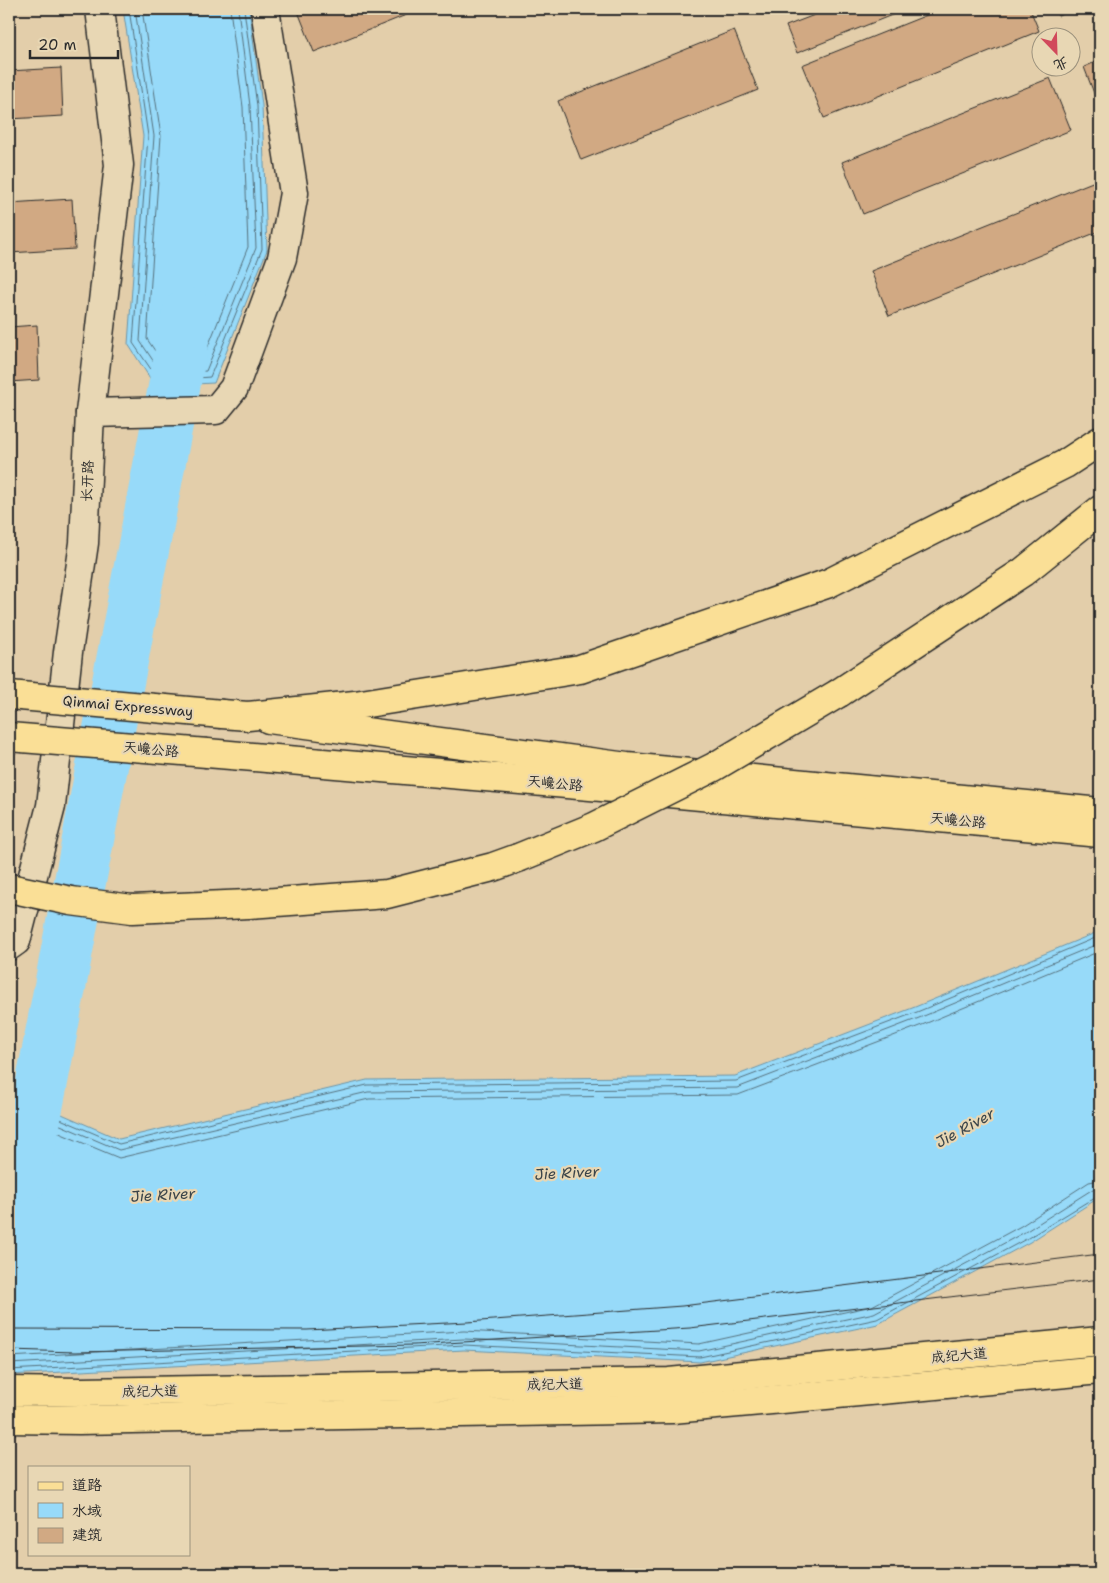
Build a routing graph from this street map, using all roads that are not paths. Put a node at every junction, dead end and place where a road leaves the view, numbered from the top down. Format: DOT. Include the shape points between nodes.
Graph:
graph roads {
  1 [pos="100,9"];
  2 [pos="265,9"];
  3 [pos="90,413"];
  4 [pos="1100,441"];
  5 [pos="1100,510"];
  6 [pos="9,695"];
  7 [pos="235,715"];
  8 [pos="9,737"];
  9 [pos="1100,812"];
  10 [pos="1100,833"];
  11 [pos="9,888"];
  12 [pos="9,946"];
  13 [pos="1100,1341"];
  14 [pos="1100,1370"];
  15 [pos="9,1391"];
  16 [pos="9,1419"];
  1 -- 3 [label="street, 长开路" via="119,165"];
  2 -- 3 [label="street" via="294,193 282,258 234,388 216,410"];
  3 -- 12 [label="street, 长开路" via="84,543 51,806 16,940"];
  4 -- 7 [label="main road" via="1065,464 829,583 580,669 355,705"];
  5 -- 11 [label="main road, bridge" via="1022,572 839,693 714,767 594,827 493,867 387,894 250,904 132,909"];
  6 -- 7 [label="main road, Qinmai Expressway, bridge"];
  7 -- 9 [label="main road, 天巉公路, bridge" via="627,766"];
  8 -- 10 [label="main road, 天巉公路, bridge"];
  13 -- 15 [label="main road, 成纪大道" via="669,1382"];
  14 -- 16 [label="main road, 成纪大道" via="672,1409"];
}
